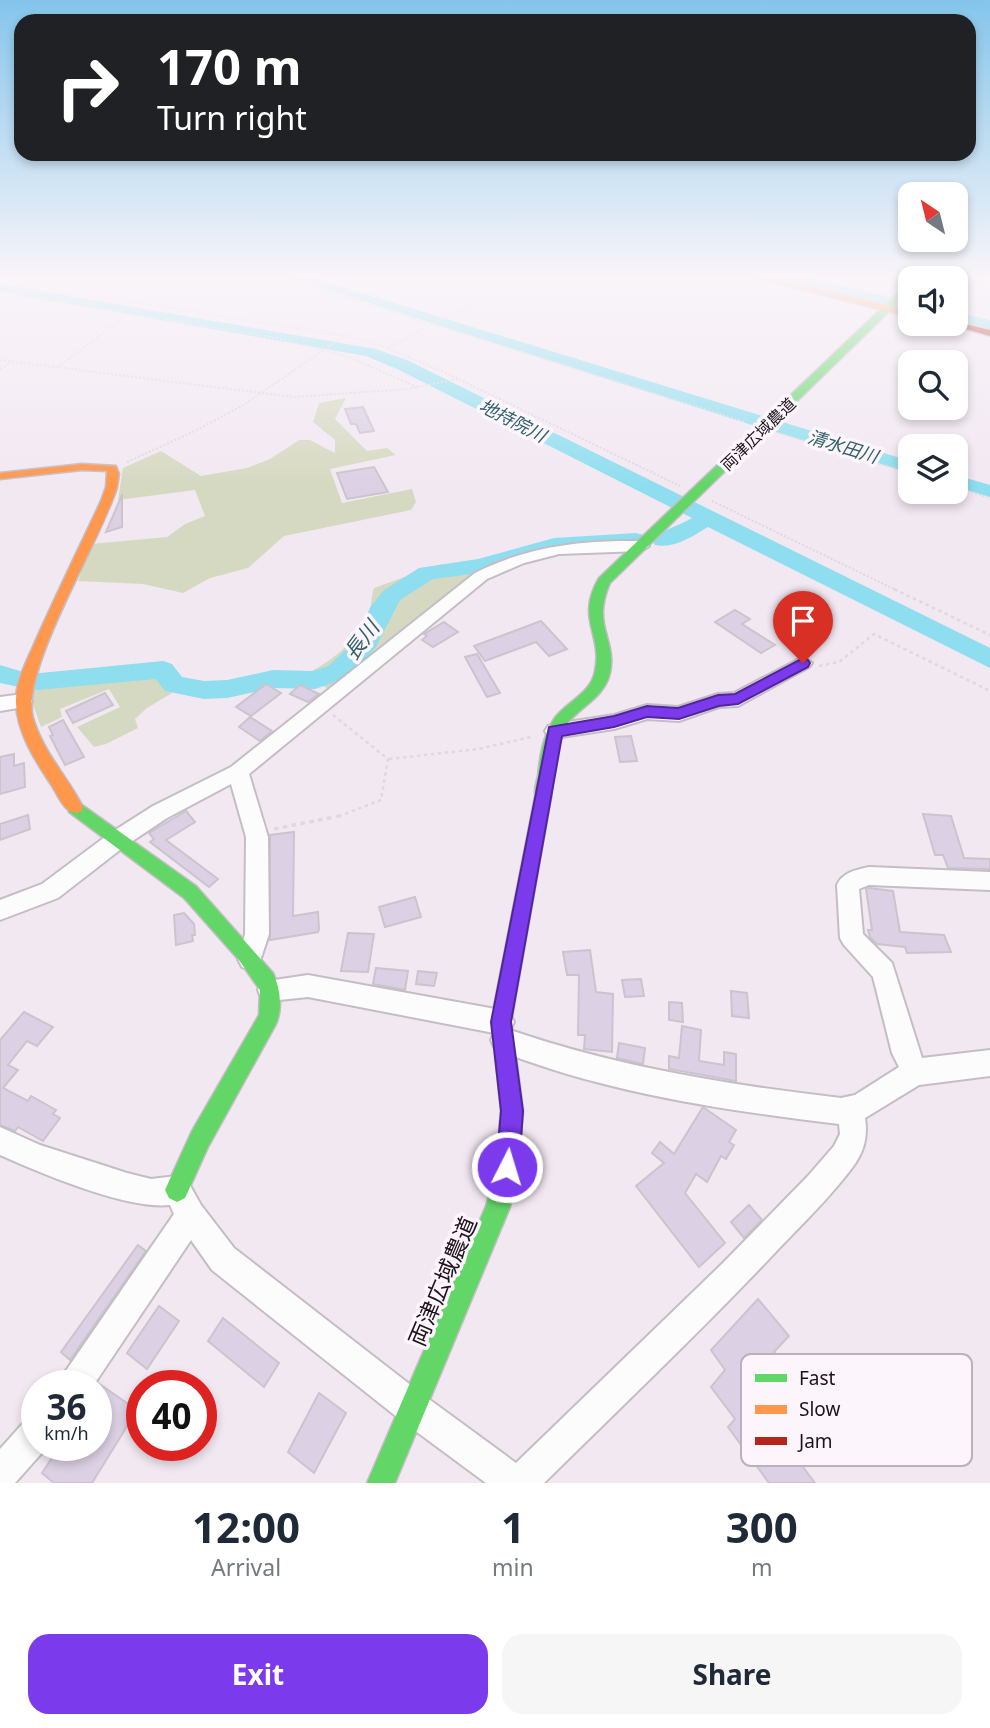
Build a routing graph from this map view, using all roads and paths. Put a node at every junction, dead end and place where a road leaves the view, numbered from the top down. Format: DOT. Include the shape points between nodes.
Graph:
graph roads {
  1 [pos="85,346"];
  2 [pos="313,346"];
  3 [pos="326,346"];
  4 [pos="381,346"];
  5 [pos="391,346"];
  6 [pos="500,346"];
  7 [pos="849,346"];
  8 [pos="323,348"];
  9 [pos="388,348"];
  10 [pos="0,360"];
  11 [pos="13,362"];
  12 [pos="58,367"];
  13 [pos="0,369"];
  14 [pos="458,379"];
  15 [pos="417,387"];
  16 [pos="261,394"];
  17 [pos="764,428"];
  18 [pos="112,468"];
  19 [pos="898,469"];
  20 [pos="0,476"];
  21 [pos="968,492"];
  22 [pos="695,494"];
  23 [pos="990,498"];
  24 [pos="641,547"];
  25 [pos="990,635"];
  26 [pos="803,663"];
  27 [pos="990,691"];
  28 [pos="23,701"];
  29 [pos="0,704"];
  30 [pos="321,707"];
  31 [pos="555,731"];
  32 [pos="388,759"];
  33 [pos="238,772"];
  34 [pos="256,832"];
  35 [pos="117,841"];
  36 [pos="990,881"];
  37 [pos="0,910"];
  38 [pos="250,959"];
  39 [pos="270,990"];
  40 [pos="503,1031"];
  41 [pos="990,1063"];
  42 [pos="915,1072"];
  43 [pos="852,1110"];
  44 [pos="0,1141"];
  45 [pos="184,1203"];
  46 [pos="84,1370"];
  47 [pos="414,1409"];
  48 [pos="21,1451"];
  49 [pos="0,1474"];
  50 [pos="381,1483"];
  51 [pos="513,1483"];
  52 [pos="520,1483"];
  1 -- 12 [label="path"];
  2 -- 8 [label="path"];
  3 -- 8 [label="path"];
  4 -- 9 [label="path"];
  5 -- 9 [label="path"];
  6 -- 17 [label="path"];
  7 -- 17 [label="street, 両津広域農道"];
  8 -- 15 [label="path"];
  8 -- 16 [label="path"];
  9 -- 14 [label="path"];
  10 -- 11 [label="path"];
  11 -- 12 [label="path"];
  11 -- 13 [label="path"];
  12 -- 16 [label="path"];
  14 -- 15 [label="path"];
  14 -- 22 [label="path"];
  15 -- 16 [label="path" via="303,397"];
  16 -- 18 [label="path" via="177,441"];
  17 -- 19 [label="path"];
  17 -- 22 [label="street, 両津広域農道"];
  18 -- 20 [label="street"];
  18 -- 28 [label="street" via="107,501 38,649"];
  21 -- 23 [label="path"];
  22 -- 24 [label="street, 両津広域農道"];
  22 -- 25 [label="path"];
  24 -- 30 [label="street" via="567,548 497,567"];
  24 -- 31 [label="street, 両津広域農道" via="596,593 592,620 604,664 601,678"];
  26 -- 27 [label="path" via="837,664 874,634"];
  26 -- 31 [label="street" via="738,699 679,714 647,712"];
  28 -- 29 [label="street"];
  28 -- 35 [label="street" via="28,726 53,775 76,809"];
  30 -- 32 [label="path"];
  30 -- 33 [label="street"];
  31 -- 32 [label="path" via="478,749"];
  31 -- 40 [label="street, 両津広域農道"];
  32 -- 34 [label="path" via="381,800 365,809"];
  33 -- 34 [label="street"];
  33 -- 35 [label="street" via="187,796"];
  34 -- 38 [label="street" via="257,934"];
  35 -- 37 [label="street" via="50,891"];
  35 -- 38 [label="street" via="190,892"];
  36 -- 42 [label="street" via="869,876 848,886 852,938 884,971 905,1053"];
  38 -- 39 [label="street"];
  39 -- 40 [label="street" via="308,986"];
  39 -- 45 [label="street" via="269,1017 200,1139"];
  40 -- 43 [label="street" via="593,1071 768,1103"];
  40 -- 47 [label="street, 両津広域農道" via="512,1111 498,1207"];
  41 -- 42 [label="street"];
  42 -- 43 [label="street"];
  43 -- 52 [label="street" via="854,1136 844,1156 818,1186"];
  44 -- 45 [label="street" via="38,1158"];
  45 -- 46 [label="street"];
  45 -- 47 [label="street" via="223,1259"];
  47 -- 50 [label="street, 両津広域農道"];
  47 -- 51 [label="street"];
  48 -- 49 [label="street"];
}
